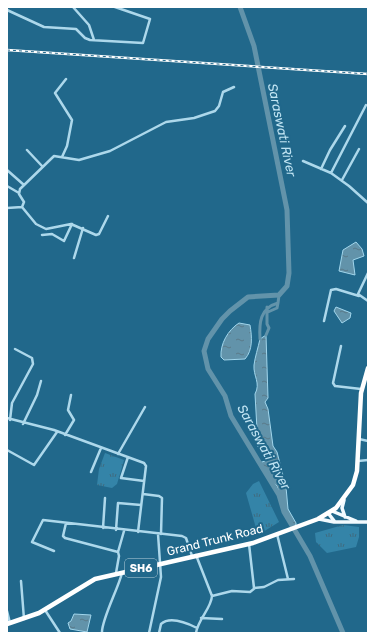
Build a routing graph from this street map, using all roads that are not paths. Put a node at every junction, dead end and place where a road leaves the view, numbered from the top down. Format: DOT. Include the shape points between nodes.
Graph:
graph roads {
  1 [pos="73,7"];
  2 [pos="115,7"];
  3 [pos="7,10"];
  4 [pos="94,40"];
  5 [pos="66,79"];
  6 [pos="234,86"];
  7 [pos="366,105"];
  8 [pos="344,126"];
  9 [pos="358,149"];
  10 [pos="27,150"];
  11 [pos="62,157"];
  12 [pos="303,162"];
  13 [pos="42,166"];
  14 [pos="321,169"];
  15 [pos="7,170"];
  16 [pos="331,173"];
  17 [pos="342,180"];
  18 [pos="24,185"];
  19 [pos="7,186"];
  20 [pos="19,193"];
  21 [pos="368,203"];
  22 [pos="22,207"];
  23 [pos="7,208"];
  24 [pos="108,216"];
  25 [pos="72,224"];
  26 [pos="83,228"];
  27 [pos="42,235"];
  28 [pos="74,258"];
  29 [pos="368,273"];
  30 [pos="359,296"];
  31 [pos="368,301"];
  32 [pos="324,321"];
  33 [pos="341,346"];
  34 [pos="14,349"];
  35 [pos="368,368"];
  36 [pos="41,381"];
  37 [pos="366,382"];
  38 [pos="361,389"];
  39 [pos="71,395"];
  40 [pos="145,407"];
  41 [pos="7,408"];
  42 [pos="11,410"];
  43 [pos="8,419"];
  44 [pos="7,423"];
  45 [pos="23,424"];
  46 [pos="58,432"];
  47 [pos="65,434"];
  48 [pos="359,439"];
  49 [pos="368,441"];
  50 [pos="101,448"];
  51 [pos="7,450"];
  52 [pos="118,454"];
  53 [pos="128,457"];
  54 [pos="368,460"];
  55 [pos="358,461"];
  56 [pos="91,472"];
  57 [pos="144,481"];
  58 [pos="143,494"];
  59 [pos="105,498"];
  60 [pos="344,500"];
  61 [pos="141,505"];
  62 [pos="330,512"];
  63 [pos="345,516"];
  64 [pos="318,519"];
  65 [pos="336,522"];
  66 [pos="357,522"];
  67 [pos="368,522"];
  68 [pos="66,523"];
  69 [pos="103,528"];
  70 [pos="116,530"];
  71 [pos="124,530"];
  72 [pos="138,532"];
  73 [pos="159,534"];
  74 [pos="277,534"];
  75 [pos="249,544"];
  76 [pos="54,551"];
  77 [pos="118,552"];
  78 [pos="194,556"];
  79 [pos="159,564"];
  80 [pos="122,572"];
  81 [pos="116,573"];
  82 [pos="288,579"];
  83 [pos="294,579"];
  84 [pos="21,581"];
  85 [pos="255,588"];
  86 [pos="212,596"];
  87 [pos="45,610"];
  88 [pos="7,611"];
  89 [pos="201,618"];
  90 [pos="222,619"];
  91 [pos="24,620"];
  92 [pos="8,624"];
  93 [pos="196,628"];
  94 [pos="60,633"];
  95 [pos="102,633"];
  96 [pos="149,633"];
  97 [pos="159,633"];
  98 [pos="196,633"];
  1 -- 4 [label="street" via="89,25"];
  2 -- 4 [label="street" via="150,19 144,41 137,43"];
  3 -- 4 [label="street" via="44,26 76,29 85,38"];
  5 -- 11 [label="street" via="55,93 72,120 68,145"];
  6 -- 11 [label="street" via="223,92 215,111 194,118 166,122 110,151 83,159"];
  7 -- 16 [label="street"];
  8 -- 14 [label="street"];
  9 -- 17 [label="street"];
  10 -- 13 [label="street"];
  11 -- 13 [label="street" via="54,156"];
  12 -- 14 [label="street"];
  13 -- 18 [label="street"];
  14 -- 16 [label="street"];
  15 -- 18 [label="street"];
  16 -- 17 [label="street"];
  17 -- 21 [label="street"];
  18 -- 20 [label="street"];
  19 -- 20 [label="street"];
  20 -- 22 [label="street" via="24,202"];
  22 -- 23 [label="street"];
  22 -- 25 [label="street" via="36,224 46,229"];
  24 -- 26 [label="street" via="99,235"];
  25 -- 26 [label="street"];
  25 -- 27 [label="street" via="64,241 52,234"];
  26 -- 28 [label="street"];
  29 -- 30 [label="street"];
  30 -- 31 [label="street"];
  30 -- 32 [label="street" via="336,289 331,290"];
  33 -- 38 [label="street" via="333,384"];
  34 -- 42 [label="street" via="32,358 33,364 14,399"];
  35 -- 37 [label="highway, Grand Trunk Road"];
  36 -- 45 [label="street"];
  37 -- 38 [label="highway, Grand Trunk Road"];
  38 -- 48 [label="highway, Grand Trunk Road"];
  39 -- 47 [label="street" via="68,410 73,422"];
  40 -- 52 [label="street"];
  41 -- 42 [label="street"];
  42 -- 43 [label="street"];
  43 -- 44 [label="street"];
  43 -- 45 [label="street"];
  45 -- 46 [label="street"];
  46 -- 47 [label="street"];
  46 -- 51 [label="street" via="34,465"];
  47 -- 50 [label="street"];
  48 -- 49 [label="street"];
  48 -- 55 [label="highway, Grand Trunk Road"];
  50 -- 52 [label="street"];
  50 -- 56 [label="street"];
  52 -- 53 [label="street"];
  53 -- 57 [label="street" via="145,464"];
  53 -- 57 [label="street" via="121,478"];
  54 -- 55 [label="street"];
  55 -- 60 [label="highway, Grand Trunk Road" via="355,479"];
  57 -- 58 [label="street"];
  58 -- 61 [label="street"];
  58 -- 73 [label="street" via="162,498"];
  59 -- 69 [label="street"];
  60 -- 62 [label="highway, Grand Trunk Road"];
  60 -- 63 [label="main road" via="342,508"];
  61 -- 70 [label="street" via="118,503"];
  61 -- 72 [label="street"];
  62 -- 63 [label="main road"];
  62 -- 64 [label="highway, Grand Trunk Road / SH6"];
  62 -- 65 [label="main road"];
  63 -- 66 [label="main road"];
  64 -- 65 [label="main road"];
  64 -- 74 [label="highway, Grand Trunk Road / SH6"];
  65 -- 66 [label="main road"];
  66 -- 67 [label="main road"];
  68 -- 69 [label="street"];
  68 -- 76 [label="street" via="43,520 33,538 34,544"];
  68 -- 77 [label="street" via="63,536 65,538"];
  69 -- 70 [label="street"];
  70 -- 71 [label="street"];
  71 -- 72 [label="street"];
  71 -- 77 [label="street"];
  72 -- 73 [label="street"];
  73 -- 78 [label="street" via="186,538"];
  73 -- 79 [label="street"];
  74 -- 75 [label="highway, Grand Trunk Road / SH6"];
  74 -- 82 [label="street"];
  75 -- 78 [label="highway, Grand Trunk Road / SH6"];
  75 -- 85 [label="street"];
  77 -- 81 [label="street"];
  78 -- 79 [label="highway, Grand Trunk Road / SH6"];
  78 -- 86 [label="street"];
  79 -- 80 [label="highway, Grand Trunk Road / SH6"];
  79 -- 96 [label="street" via="161,577"];
  80 -- 81 [label="highway, Grand Trunk Road / SH6"];
  80 -- 95 [label="street" via="102,625"];
  81 -- 87 [label="highway, Grand Trunk Road / SH6" via="86,584"];
  82 -- 83 [label="street"];
  82 -- 85 [label="street"];
  84 -- 91 [label="street"];
  85 -- 86 [label="street" via="250,592 232,591"];
  86 -- 89 [label="street"];
  87 -- 91 [label="highway, Grand Trunk Road / SH6"];
  87 -- 94 [label="street"];
  88 -- 92 [label="street" via="10,615"];
  89 -- 90 [label="street"];
  89 -- 93 [label="street"];
  91 -- 92 [label="highway, Grand Trunk Road / SH6"];
  93 -- 97 [label="street" via="184,622 166,621 161,624"];
  93 -- 98 [label="street"];
}
